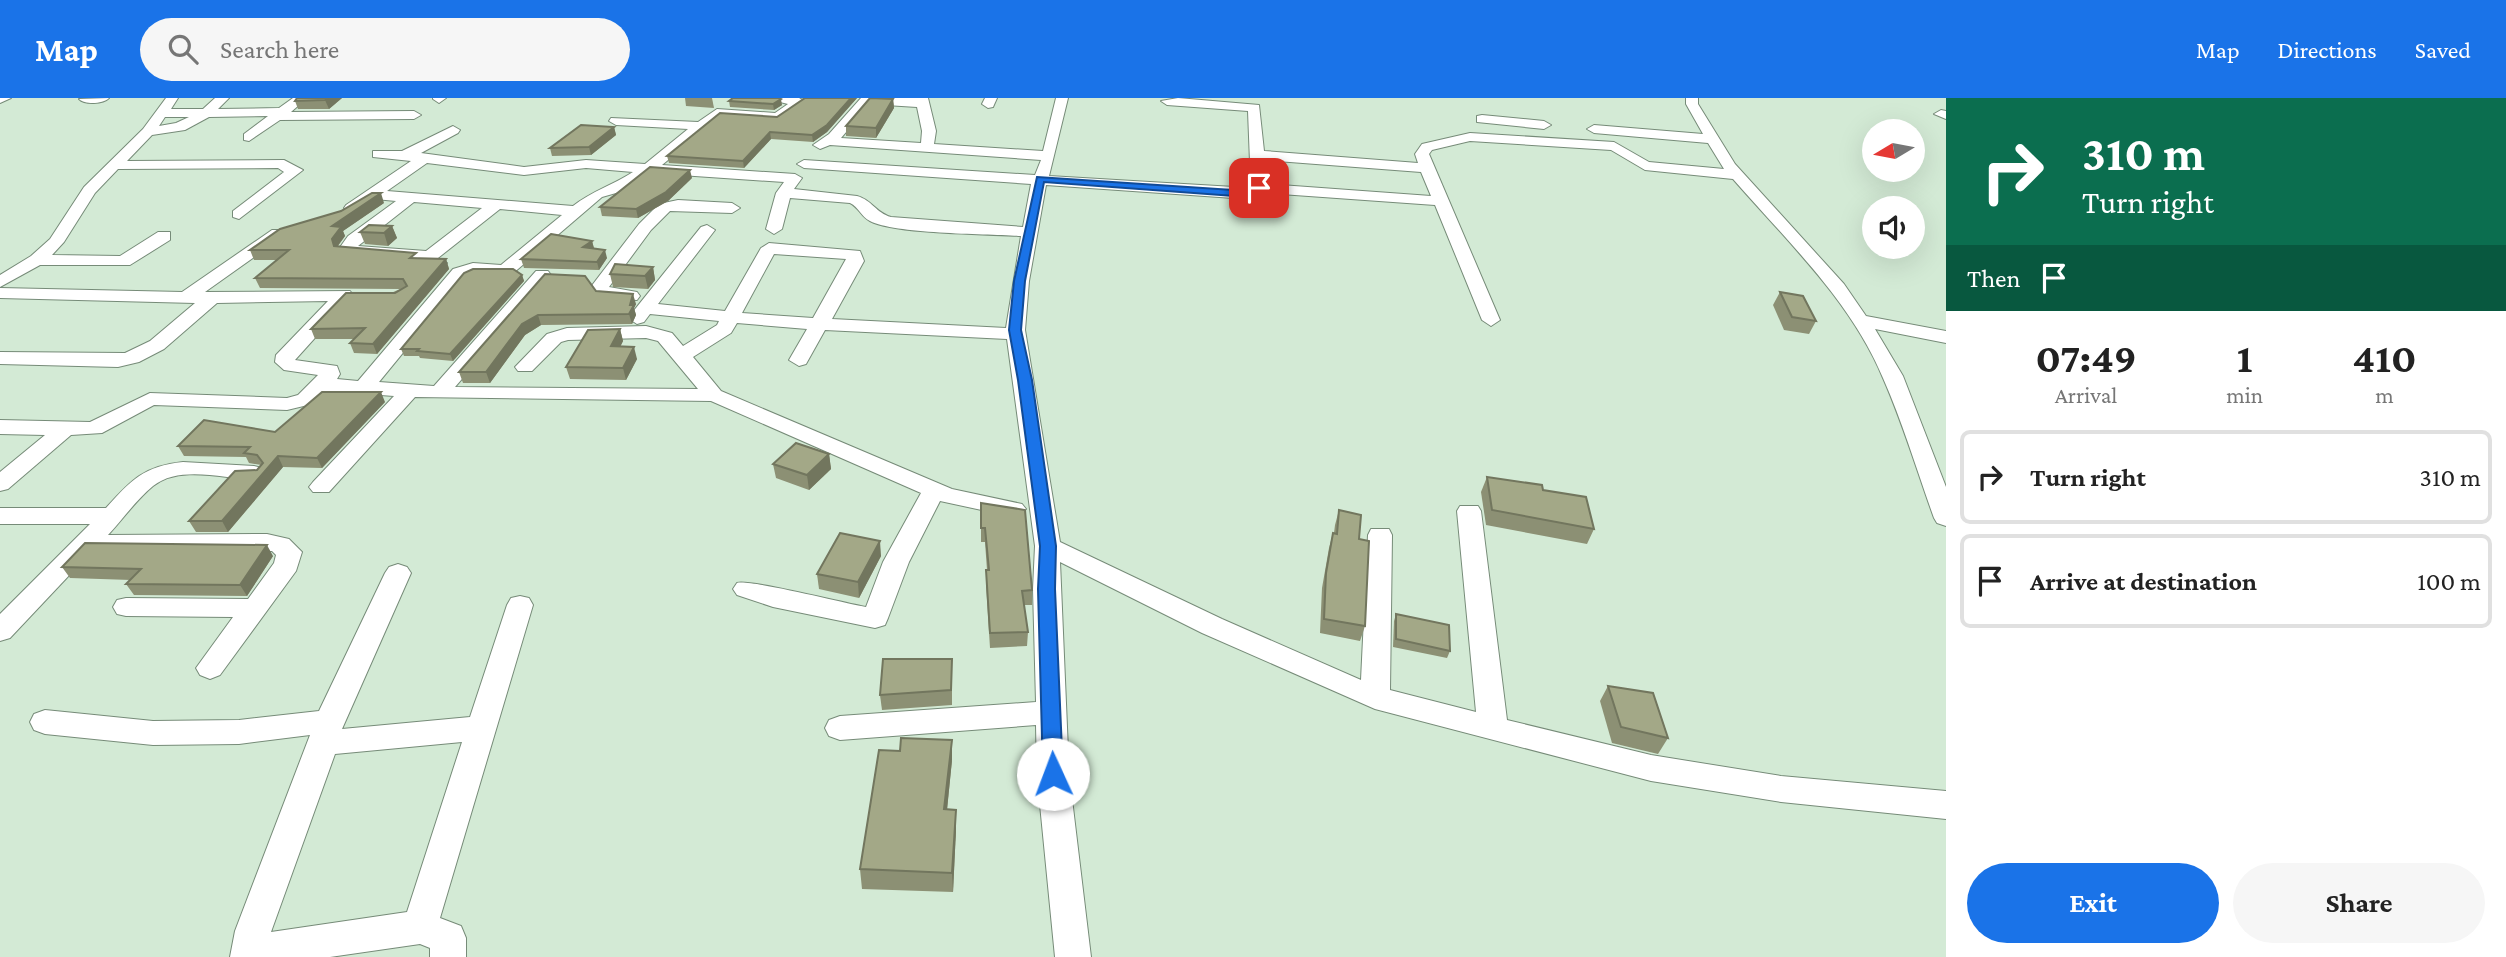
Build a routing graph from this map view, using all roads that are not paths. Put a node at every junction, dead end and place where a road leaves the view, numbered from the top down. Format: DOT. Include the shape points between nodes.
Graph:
graph roads {
  1 [pos="5,98"];
  2 [pos="103,98"];
  3 [pos="172,98"];
  4 [pos="223,98"];
  5 [pos="301,98"];
  6 [pos="770,98"];
  7 [pos="1062,98"];
  8 [pos="1692,98"];
  9 [pos="0,99"];
  10 [pos="85,99"];
  11 [pos="868,99"];
  12 [pos="734,100"];
  13 [pos="922,101"];
  14 [pos="1167,102"];
  15 [pos="713,107"];
  16 [pos="162,113"];
  17 [pos="206,113"];
  18 [pos="278,114"];
  19 [pos="414,115"];
  20 [pos="1482,120"];
  21 [pos="616,121"];
  22 [pos="699,127"];
  23 [pos="453,130"];
  24 [pos="148,132"];
  25 [pos="250,137"];
  26 [pos="1711,139"];
  27 [pos="827,141"];
  28 [pos="927,148"];
  29 [pos="483,153"];
  30 [pos="378,154"];
  31 [pos="1257,155"];
  32 [pos="404,156"];
  33 [pos="424,158"];
  34 [pos="465,163"];
  35 [pos="804,164"];
  36 [pos="117,165"];
  37 [pos="650,167"];
  38 [pos="1045,168"];
  39 [pos="1427,168"];
  40 [pos="1737,175"];
  41 [pos="794,177"];
  42 [pos="1259,188"];
  43 [pos="784,193"];
  44 [pos="372,194"];
  45 [pos="411,197"];
  46 [pos="1441,201"];
  47 [pos="496,205"];
  48 [pos="732,208"];
  49 [pos="576,211"];
  50 [pos="239,214"];
  51 [pos="338,215"];
  52 [pos="289,228"];
  53 [pos="774,229"];
  54 [pos="707,230"];
  55 [pos="1030,232"];
  56 [pos="164,236"];
  57 [pos="430,256"];
  58 [pos="37,260"];
  59 [pos="473,268"];
  60 [pos="505,271"];
  61 [pos="581,277"];
  62 [pos="605,279"];
  63 [pos="0,282"];
  64 [pos="0,293"];
  65 [pos="187,297"];
  66 [pos="212,298"];
  67 [pos="649,303"];
  68 [pos="732,319"];
  69 [pos="1490,320"];
  70 [pos="1860,320"];
  71 [pos="819,324"];
  72 [pos="626,332"];
  73 [pos="1016,334"];
  74 [pos="1946,337"];
  75 [pos="682,355"];
  76 [pos="0,358"];
  77 [pos="799,360"];
  78 [pos="525,367"];
  79 [pos="321,384"];
  80 [pos="364,387"];
  81 [pos="410,391"];
  82 [pos="439,393"];
  83 [pos="714,395"];
  84 [pos="0,427"];
  85 [pos="65,429"];
  86 [pos="254,473"];
  87 [pos="0,484"];
  88 [pos="321,487"];
  89 [pos="934,490"];
  90 [pos="1469,511"];
  91 [pos="0,516"];
  92 [pos="112,516"];
  93 [pos="1946,518"];
  94 [pos="1046,532"];
  95 [pos="1380,535"];
  96 [pos="89,543"];
  97 [pos="398,573"];
  98 [pos="746,589"];
  99 [pos="520,605"];
  100 [pos="126,607"];
  101 [pos="12,608"];
  102 [pos="256,608"];
  103 [pos="0,631"];
  104 [pos="210,668"];
  105 [pos="1375,698"];
  106 [pos="1051,712"];
  107 [pos="44,722"];
  108 [pos="481,728"];
  109 [pos="840,728"];
  110 [pos="1493,730"];
  111 [pos="326,732"];
  112 [pos="1946,806"];
  113 [pos="420,928"];
  114 [pos="249,954"];
  115 [pos="448,957"];
  116 [pos="1073,957"];
  1 -- 9 [label="street"];
  2 -- 10 [label="street"];
  3 -- 16 [label="street"];
  4 -- 17 [label="street"];
  5 -- 18 [label="street"];
  6 -- 15 [label="street" via="800,102 778,117"];
  7 -- 38 [label="street"];
  8 -- 26 [label="street"];
  11 -- 13 [label="street"];
  11 -- 27 [label="street"];
  12 -- 15 [label="street"];
  13 -- 28 [label="street" via="929,131"];
  14 -- 31 [label="street" via="1254,108"];
  15 -- 22 [label="street"];
  16 -- 17 [label="street"];
  16 -- 24 [label="street"];
  17 -- 18 [label="street"];
  17 -- 24 [label="street" via="180,127"];
  18 -- 19 [label="street"];
  18 -- 25 [label="street"];
  20 -- 26 [label="street"];
  21 -- 22 [label="street"];
  22 -- 37 [label="street"];
  23 -- 32 [label="street"];
  24 -- 36 [label="street"];
  26 -- 40 [label="street"];
  27 -- 28 [label="street"];
  27 -- 35 [label="street" via="812,150"];
  28 -- 38 [label="street"];
  29 -- 34 [label="street"];
  30 -- 32 [label="street"];
  31 -- 39 [label="street"];
  31 -- 42 [label="street"];
  32 -- 33 [label="street"];
  33 -- 34 [label="street"];
  33 -- 44 [label="street"];
  34 -- 37 [label="street" via="524,171 586,164"];
  35 -- 38 [label="street"];
  35 -- 41 [label="street"];
  36 -- 50 [label="street" via="284,164 296,170"];
  36 -- 58 [label="street" via="89,190 56,242"];
  37 -- 41 [label="street"];
  37 -- 49 [label="street" via="618,188 597,194"];
  38 -- 42 [label="street" via="1248,194"];
  38 -- 55 [label="street"];
  39 -- 40 [label="street" via="1422,154 1427,147 1449,140 1491,138 1614,146 1645,166"];
  39 -- 46 [label="street"];
  40 -- 70 [label="street" via="1838,288"];
  41 -- 43 [label="street"];
  42 -- 46 [label="street"];
  43 -- 53 [label="street"];
  43 -- 55 [label="street" via="852,199 861,202 873,217 890,222"];
  44 -- 45 [label="street"];
  44 -- 51 [label="street"];
  45 -- 47 [label="street"];
  45 -- 57 [label="street" via="346,250"];
  46 -- 69 [label="street"];
  47 -- 49 [label="street"];
  47 -- 57 [label="street"];
  48 -- 62 [label="street" via="665,207"];
  49 -- 60 [label="street"];
  52 -- 65 [label="street"];
  54 -- 67 [label="street"];
  55 -- 73 [label="street"];
  56 -- 58 [label="street" via="124,261"];
  57 -- 59 [label="street" via="429,262"];
  58 -- 63 [label="street"];
  59 -- 60 [label="street"];
  59 -- 80 [label="street" via="460,273"];
  60 -- 82 [label="street" via="549,276"];
  61 -- 62 [label="street"];
  62 -- 67 [label="street" via="599,288 605,294"];
  64 -- 65 [label="street"];
  65 -- 66 [label="street"];
  66 -- 76 [label="street" via="149,352 133,359"];
  66 -- 79 [label="street" via="351,295 286,355 285,362 291,366 330,370"];
  67 -- 68 [label="street"];
  67 -- 72 [label="street"];
  68 -- 71 [label="street"];
  68 -- 71 [label="street" via="769,248 854,255 855,261"];
  68 -- 75 [label="street"];
  70 -- 74 [label="street"];
  70 -- 93 [label="street" via="1893,376"];
  71 -- 73 [label="street"];
  71 -- 77 [label="street"];
  72 -- 75 [label="street" via="665,337"];
  72 -- 78 [label="street" via="583,332 554,338"];
  73 -- 94 [label="street"];
  75 -- 83 [label="street"];
  79 -- 80 [label="street"];
  79 -- 85 [label="street" via="296,403 150,399 94,428"];
  80 -- 81 [label="street"];
  81 -- 82 [label="street"];
  81 -- 88 [label="street"];
  82 -- 83 [label="street"];
  83 -- 89 [label="street"];
  84 -- 85 [label="street"];
  85 -- 87 [label="street"];
  86 -- 92 [label="street" via="158,473"];
  89 -- 94 [label="street" via="978,505 1016,510"];
  89 -- 98 [label="street" via="896,562 876,618"];
  90 -- 110 [label="street"];
  91 -- 92 [label="street"];
  92 -- 96 [label="street"];
  94 -- 105 [label="street" via="1212,626"];
  94 -- 106 [label="street"];
  95 -- 105 [label="street"];
  96 -- 101 [label="street"];
  96 -- 102 [label="street" via="280,545 289,552 287,565"];
  97 -- 111 [label="street"];
  99 -- 108 [label="street"];
  100 -- 102 [label="street"];
  101 -- 103 [label="street"];
  102 -- 104 [label="street"];
  105 -- 110 [label="street"];
  106 -- 109 [label="street"];
  106 -- 116 [label="street" via="1053,774"];
  107 -- 111 [label="street" via="166,733"];
  108 -- 111 [label="street"];
  108 -- 113 [label="street"];
  110 -- 112 [label="street" via="1677,772 1781,789"];
  111 -- 114 [label="street" via="253,930"];
  113 -- 114 [label="street"];
  113 -- 115 [label="street" via="448,938"];
}
